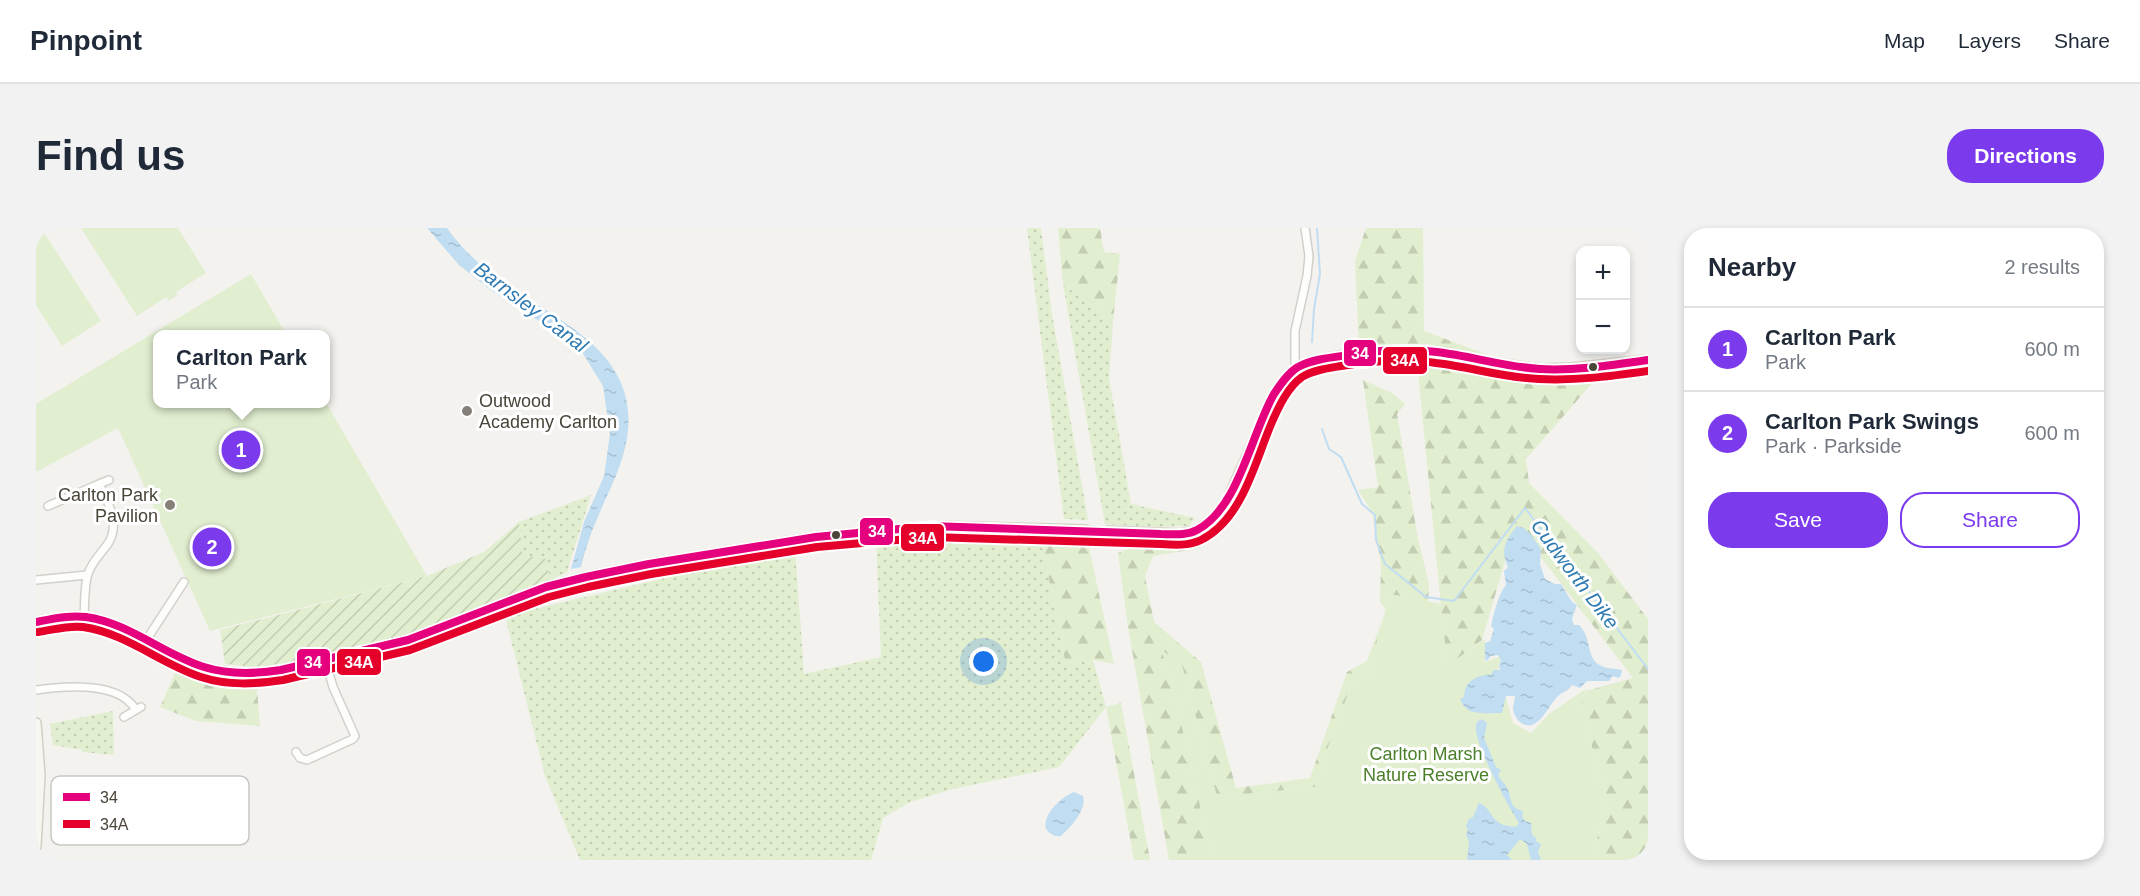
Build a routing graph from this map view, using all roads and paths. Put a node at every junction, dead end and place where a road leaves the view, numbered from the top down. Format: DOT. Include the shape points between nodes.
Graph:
graph roads {
  1 [pos="1305,228"];
  2 [pos="1648,360"];
  3 [pos="1295,370"];
  4 [pos="109,480"];
  5 [pos="99,484"];
  6 [pos="48,507"];
  7 [pos="1086,530"];
  8 [pos="1108,531"];
  9 [pos="87,575"];
  10 [pos="36,580"];
  11 [pos="184,582"];
  12 [pos="84,616"];
  13 [pos="36,621"];
  14 [pos="147,639"];
  15 [pos="325,659"];
  16 [pos="36,690"];
  17 [pos="124,717"];
  18 [pos="36,723"];
  19 [pos="36,728"];
  20 [pos="296,752"];
  21 [pos="36,846"];
  1 -- 3 [label="street" via="1309,256 1295,331"];
  2 -- 3 [label="street" via="1539,369 1448,353 1376,351 1315,361"];
  3 -- 8 [label="street" via="1274,396 1227,501 1212,520 1196,531 1180,534"];
  4 -- 5 [label="street"];
  5 -- 6 [label="street"];
  5 -- 9 [label="street" via="113,518 113,530"];
  7 -- 15 [label="street" via="931,526 816,537 649,564 546,587 408,640"];
  9 -- 10 [label="street"];
  9 -- 12 [label="street"];
  11 -- 14 [label="street"];
  12 -- 13 [label="street"];
  12 -- 14 [label="street"];
  14 -- 15 [label="street" via="189,661 226,672 261,673"];
  15 -- 20 [label="street" via="355,736 307,760"];
  16 -- 17 [label="street" via="72,685 121,695 139,708"];
  18 -- 19 [label="street"];
  19 -- 21 [label="street" via="40,775"];
}
